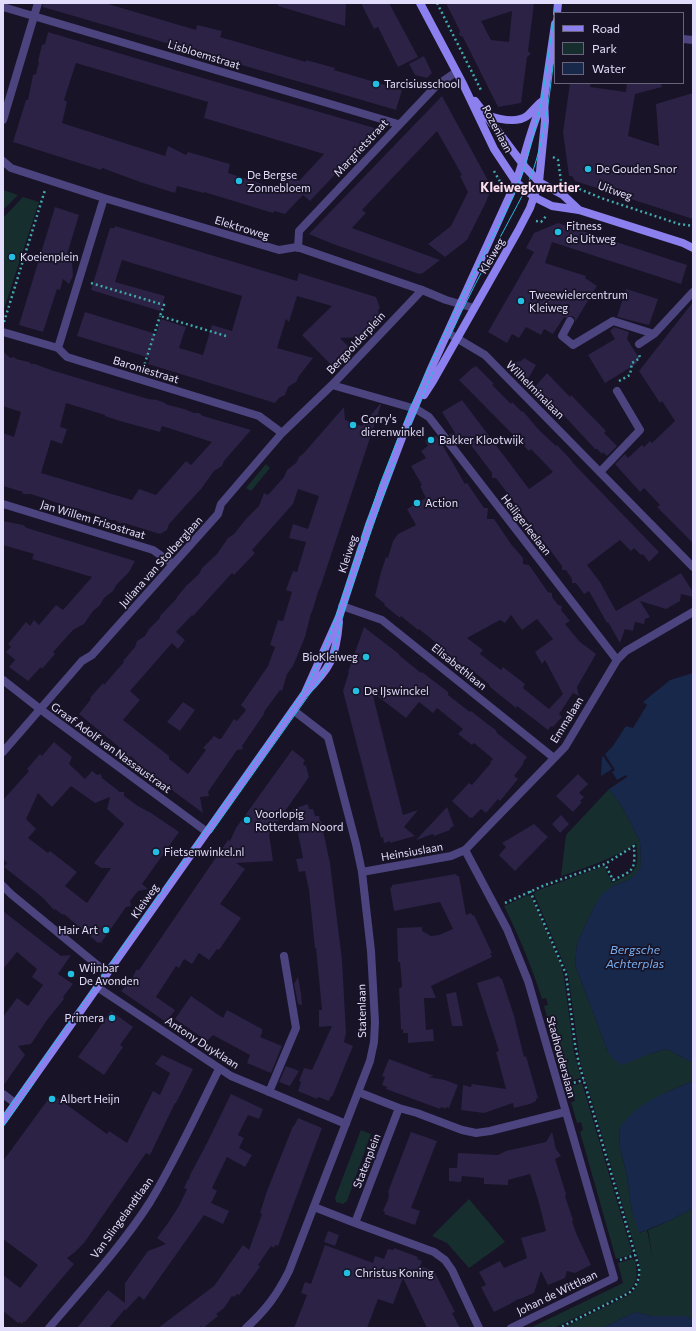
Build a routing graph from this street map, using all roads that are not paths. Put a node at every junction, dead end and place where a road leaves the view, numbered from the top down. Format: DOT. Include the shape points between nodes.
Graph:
graph roads {
  1 [pos="38,3"];
  2 [pos="420,3"];
  3 [pos="3,7"];
  4 [pos="34,16"];
  5 [pos="554,31"];
  6 [pos="456,72"];
  7 [pos="462,84"];
  8 [pos="544,99"];
  9 [pos="486,115"];
  10 [pos="3,120"];
  11 [pos="398,124"];
  12 [pos="3,162"];
  13 [pos="522,164"];
  14 [pos="516,182"];
  15 [pos="539,182"];
  16 [pos="534,197"];
  17 [pos="104,198"];
  18 [pos="579,210"];
  19 [pos="683,243"];
  20 [pos="693,244"];
  21 [pos="297,247"];
  22 [pos="693,248"];
  23 [pos="422,290"];
  24 [pos="693,292"];
  25 [pos="461,304"];
  26 [pos="474,308"];
  27 [pos="570,321"];
  28 [pos="3,332"];
  29 [pos="448,333"];
  30 [pos="654,334"];
  31 [pos="457,338"];
  32 [pos="639,344"];
  33 [pos="58,348"];
  34 [pos="332,385"];
  35 [pos="617,391"];
  36 [pos="414,409"];
  37 [pos="282,433"];
  38 [pos="600,472"];
  39 [pos="3,504"];
  40 [pos="173,564"];
  41 [pos="693,567"];
  42 [pos="342,606"];
  43 [pos="693,612"];
  44 [pos="339,617"];
  45 [pos="617,660"];
  46 [pos="3,680"];
  47 [pos="305,693"];
  48 [pos="40,709"];
  49 [pos="293,710"];
  50 [pos="3,752"];
  51 [pos="554,758"];
  52 [pos="207,832"];
  53 [pos="465,850"];
  54 [pos="362,872"];
  55 [pos="3,886"];
  56 [pos="284,956"];
  57 [pos="107,973"];
  58 [pos="97,987"];
  59 [pos="219,1069"];
  60 [pos="269,1092"];
  61 [pos="358,1092"];
  62 [pos="3,1094"];
  63 [pos="15,1103"];
  64 [pos="399,1108"];
  65 [pos="565,1112"];
  66 [pos="3,1121"];
  67 [pos="346,1124"];
  68 [pos="314,1207"];
  69 [pos="355,1223"];
  70 [pos="614,1278"];
  71 [pos="49,1328"];
  72 [pos="246,1328"];
  73 [pos="479,1328"];
  74 [pos="511,1328"];
  1 -- 4 [label="street"];
  2 -- 6 [label="street, Rozenlaan"];
  3 -- 4 [label="street, Lisbloemstraat"];
  4 -- 10 [label="street"];
  4 -- 11 [label="street, Lisbloemstraat"];
  5 -- 8 [label="street, Kleiweg"];
  6 -- 7 [label="street, Rozenlaan"];
  6 -- 11 [label="street, Margrietstraat" via="436,86"];
  7 -- 9 [label="street, Rozenlaan"];
  7 -- 14 [label="street, Rozenlaan" via="494,149"];
  8 -- 9 [label="street" via="527,116 519,120 498,119"];
  8 -- 13 [label="street, Kleiweg" via="532,128"];
  8 -- 15 [label="street, Kleiweg" via="545,121"];
  9 -- 13 [label="street, Rozenlaan"];
  11 -- 21 [label="street, Margrietstraat" via="298,231"];
  12 -- 17 [label="street, Elektroweg" via="11,168"];
  13 -- 14 [label="street, Kleiweg"];
  13 -- 15 [label="street"];
  14 -- 16 [label="street"];
  14 -- 25 [label="street, Kleiweg"];
  15 -- 16 [label="street, Kleiweg"];
  15 -- 18 [label="street" via="563,195"];
  16 -- 18 [label="street" via="552,206"];
  16 -- 26 [label="street, Kleiweg" via="518,231"];
  17 -- 21 [label="street, Elektroweg" via="279,250"];
  17 -- 33 [label="street"];
  18 -- 19 [label="street"];
  19 -- 20 [label="street"];
  19 -- 22 [label="street"];
  21 -- 23 [label="street, Elektroweg"];
  23 -- 25 [label="street, Elektroweg"];
  23 -- 34 [label="street, Bergpolderplein"];
  24 -- 30 [label="street"];
  25 -- 26 [label="street, Elektroweg"];
  25 -- 29 [label="street, Kleiweg"];
  26 -- 31 [label="street, Kleiweg"];
  27 -- 30 [label="street" via="562,336 573,344 613,321"];
  28 -- 33 [label="street, Baroniestraat"];
  29 -- 31 [label="street, Wilhelminalaan"];
  29 -- 36 [label="street, Kleiweg"];
  30 -- 32 [label="street"];
  31 -- 36 [label="street, Kleiweg"];
  31 -- 38 [label="street, Wilhelminalaan" via="485,355"];
  33 -- 37 [label="street, Baroniestraat" via="67,357 259,416"];
  34 -- 36 [label="street, Bergpolderplein"];
  34 -- 37 [label="street, Juliana van Stolberglaan"];
  35 -- 38 [label="street" via="640,430"];
  36 -- 42 [label="street, Kleiweg" via="369,525"];
  36 -- 45 [label="street, Heiligerleelaan" via="429,417"];
  37 -- 40 [label="street, Juliana van Stolberglaan" via="221,504 218,514"];
  38 -- 41 [label="street, Wilhelminalaan"];
  39 -- 40 [label="street, Jan Willem Frisostraat" via="153,550"];
  40 -- 48 [label="street, Juliana van Stolberglaan"];
  42 -- 44 [label="street, Kleiweg"];
  42 -- 51 [label="street, Elisabethlaan" via="382,620"];
  43 -- 45 [label="street, Emmalaan" via="626,651"];
  44 -- 47 [label="street, Kleiweg"];
  44 -- 47 [label="street, Kleiweg" via="336,649 331,663 321,678"];
  45 -- 51 [label="street, Emmalaan" via="565,747"];
  46 -- 48 [label="street, Graaf Adolf van Nassaustraat"];
  47 -- 49 [label="street, Kleiweg"];
  48 -- 50 [label="street, Juliana van Stolberglaan"];
  48 -- 52 [label="street, Graaf Adolf van Nassaustraat"];
  49 -- 52 [label="street, Kleiweg"];
  49 -- 54 [label="street, Statenlaan" via="328,737"];
  51 -- 53 [label="street, Emmalaan"];
  52 -- 57 [label="street, Kleiweg"];
  53 -- 54 [label="street, Heinsiuslaan" via="451,856"];
  53 -- 65 [label="street, Stadhouderslaan" via="507,929 528,981"];
  54 -- 61 [label="street, Statenlaan" via="371,951 375,1022 370,1062"];
  55 -- 57 [label="street"];
  56 -- 60 [label="street" via="296,1028"];
  57 -- 58 [label="street, Kleiweg"];
  58 -- 59 [label="street, Antony Duyklaan"];
  58 -- 63 [label="street, Kleiweg"];
  59 -- 60 [label="street, Antony Duyklaan"];
  59 -- 71 [label="street, Van Slingelandtlaan" via="149,1203 99,1270"];
  60 -- 67 [label="street, Antony Duyklaan"];
  61 -- 64 [label="street"];
  61 -- 67 [label="street, Statenlaan"];
  62 -- 63 [label="street"];
  63 -- 66 [label="street, Kleiweg"];
  64 -- 65 [label="street" via="462,1130 476,1132"];
  64 -- 69 [label="street, Statenplein"];
  65 -- 70 [label="street, Stadhouderslaan"];
  67 -- 68 [label="street, Statenlaan"];
  68 -- 69 [label="street"];
  68 -- 72 [label="street, Statenlaan" via="290,1271 263,1313"];
  69 -- 73 [label="street" via="434,1252 445,1260"];
  70 -- 74 [label="street, Johan de Wittlaan"];
}
